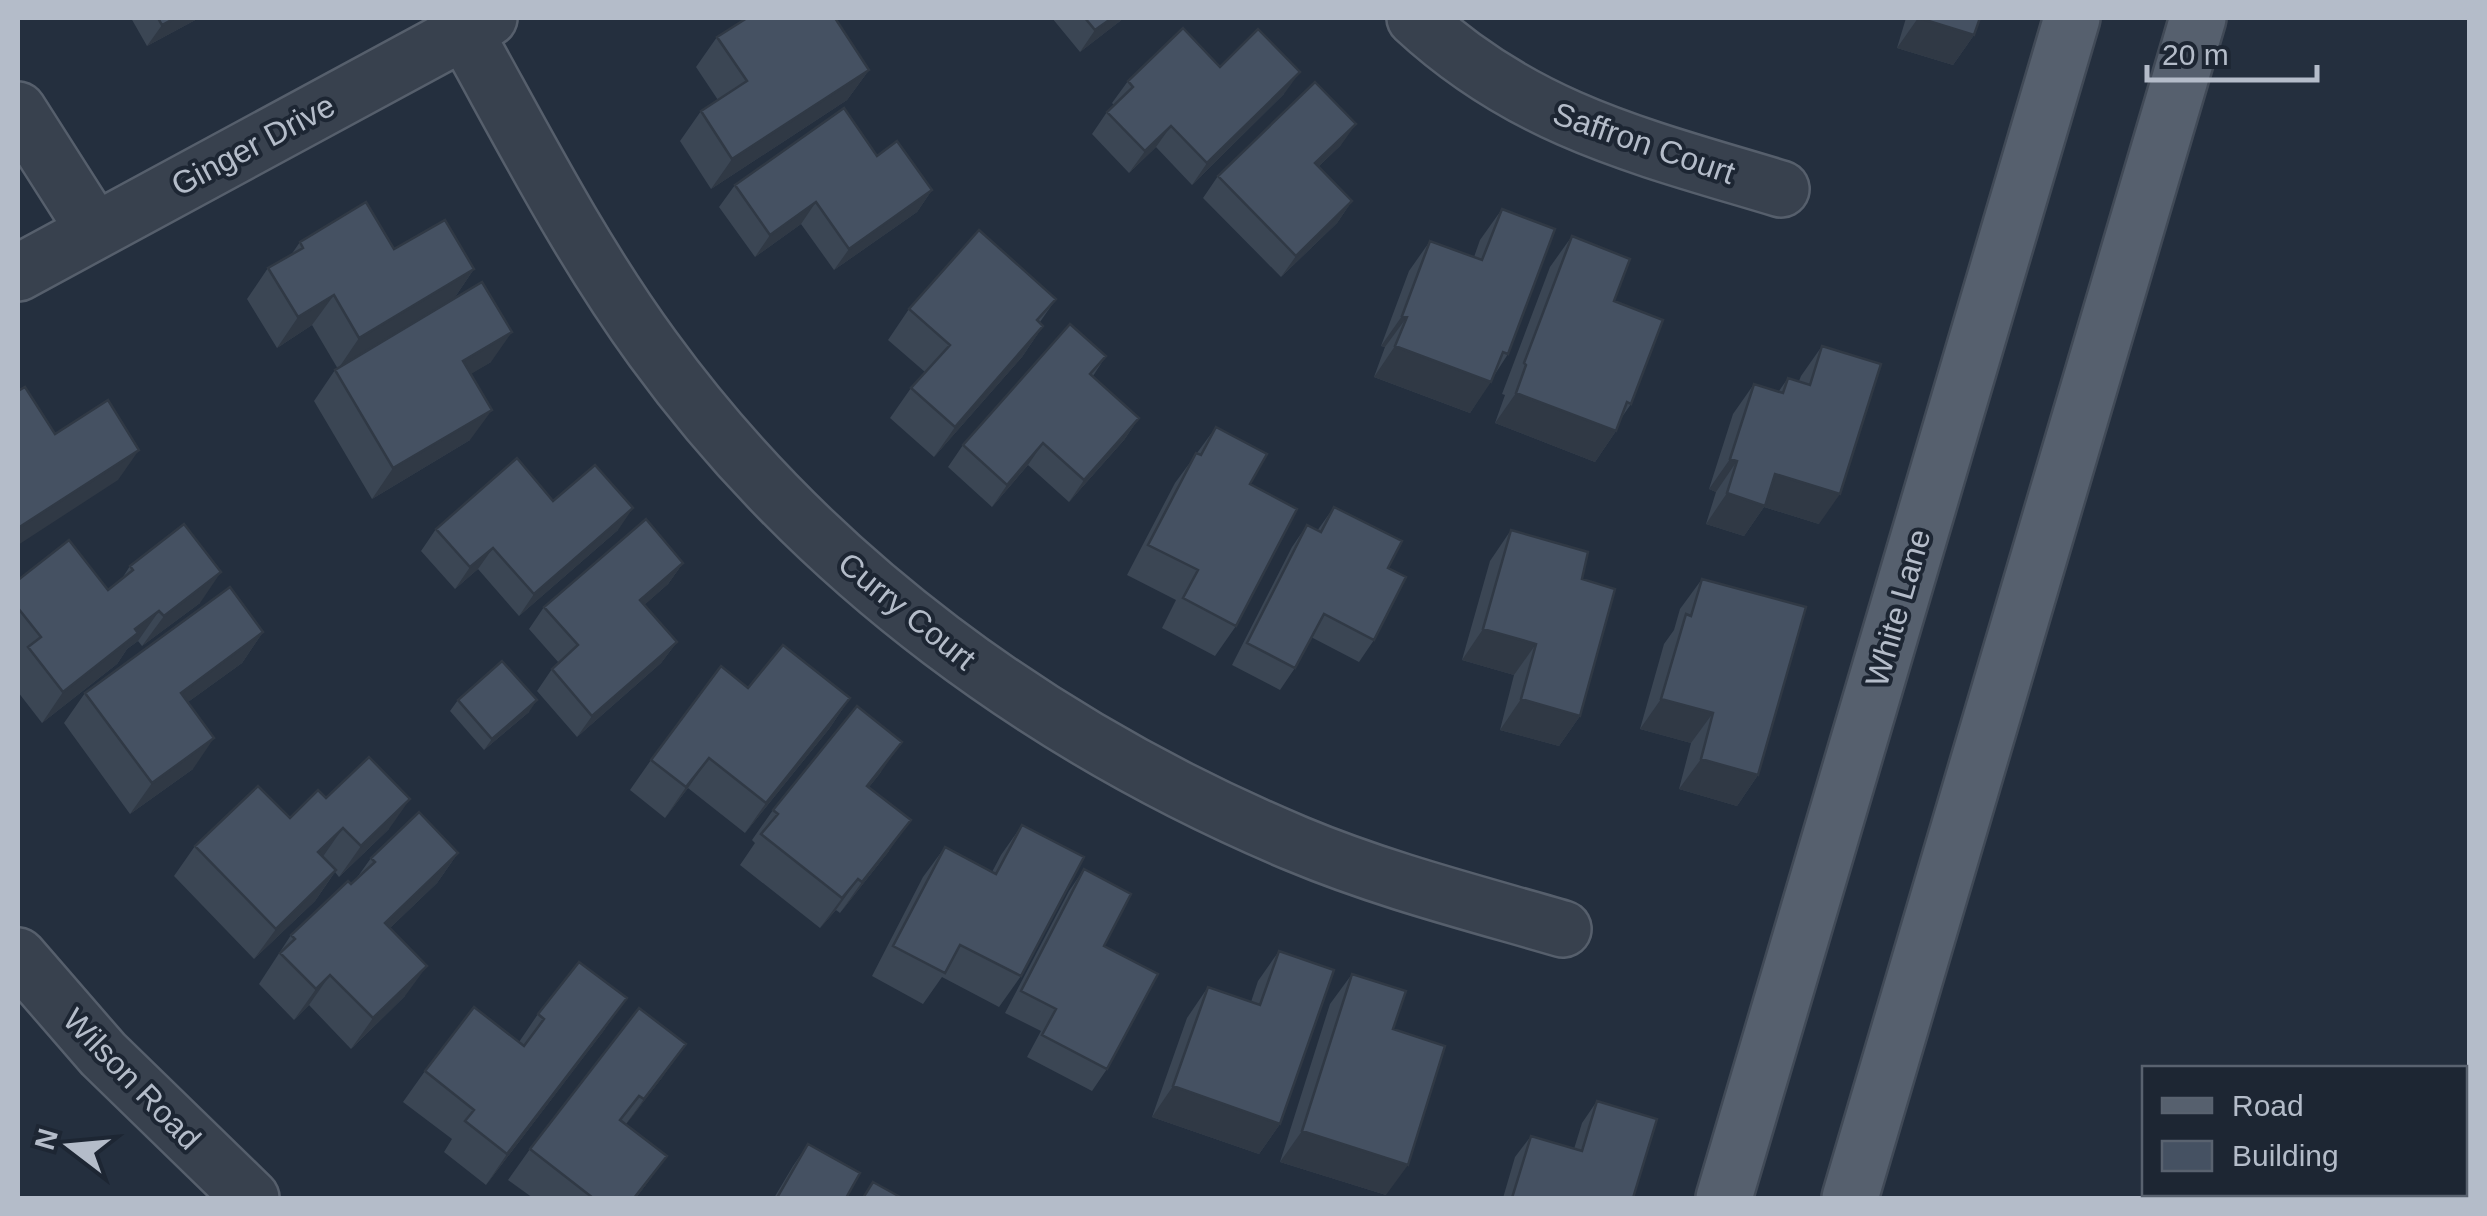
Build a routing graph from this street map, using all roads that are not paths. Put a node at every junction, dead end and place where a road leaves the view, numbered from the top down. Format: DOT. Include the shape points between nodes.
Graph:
graph roads {
  1 [pos="1415,18"];
  2 [pos="2072,18"];
  3 [pos="476,24"];
  4 [pos="2194,27"];
  5 [pos="18,110"];
  6 [pos="1781,189"];
  7 [pos="95,231"];
  8 [pos="18,273"];
  9 [pos="1563,929"];
  10 [pos="18,956"];
  11 [pos="251,1198"];
  12 [pos="1724,1198"];
  13 [pos="1850,1198"];
  1 -- 6 [label="street, Saffron Court" via="1522,98 1603,135"];
  2 -- 12 [label="main road, White Lane"];
  3 -- 7 [label="street, Ginger Drive"];
  3 -- 9 [label="street, Curry Court" via="581,244 654,351 824,543 942,644 1048,718 1183,794 1318,852"];
  4 -- 13 [label="main road"];
  5 -- 7 [label="street"];
  7 -- 8 [label="street, Ginger Drive"];
  10 -- 11 [label="street, Wilson Road" via="103,1054"];
}
